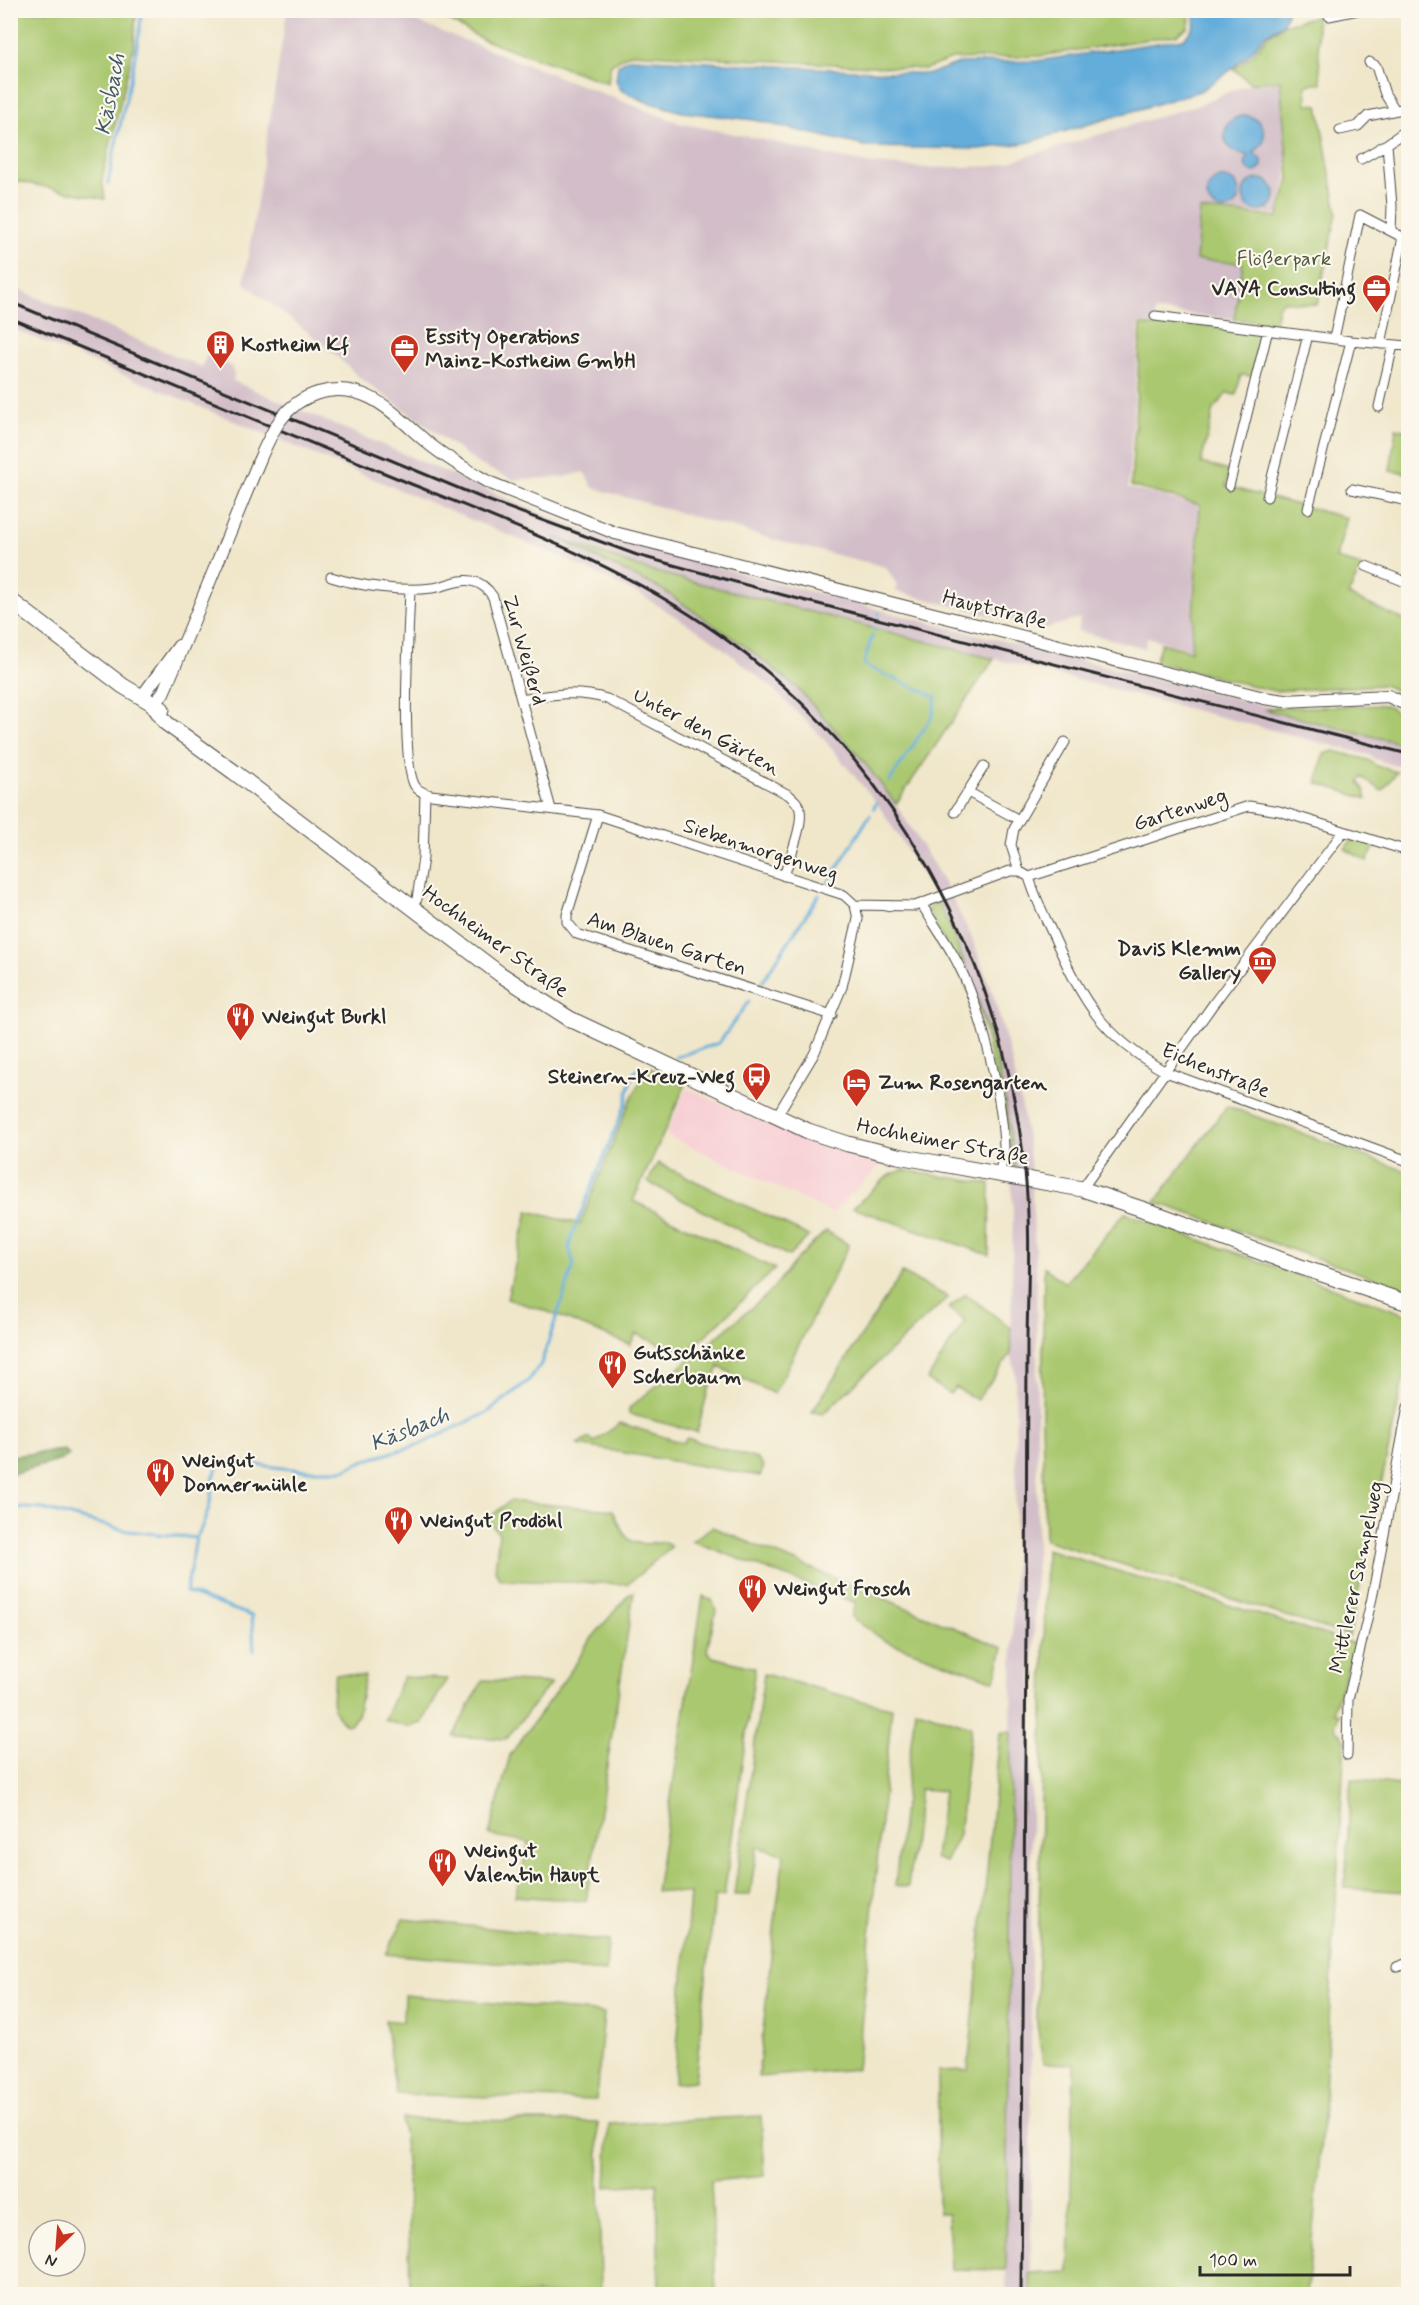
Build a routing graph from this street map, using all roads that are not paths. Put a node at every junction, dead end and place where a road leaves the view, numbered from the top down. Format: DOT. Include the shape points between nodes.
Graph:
graph roads {
  1 [pos="1358,10"];
  2 [pos="1329,16"];
  3 [pos="1369,62"];
  4 [pos="1395,110"];
  5 [pos="1408,112"];
  6 [pos="1408,129"];
  7 [pos="1340,130"];
  8 [pos="1386,144"];
  9 [pos="1361,159"];
  10 [pos="1391,231"];
  11 [pos="1406,238"];
  12 [pos="1155,316"];
  13 [pos="1268,330"];
  14 [pos="1308,335"];
  15 [pos="1334,339"];
  16 [pos="1351,341"];
  17 [pos="1382,344"];
  18 [pos="1393,345"];
  19 [pos="1408,346"];
  20 [pos="1379,407"];
  21 [pos="1229,486"];
  22 [pos="1352,489"];
  23 [pos="1267,497"];
  24 [pos="1408,501"];
  25 [pos="1308,509"];
  26 [pos="1366,566"];
  27 [pos="331,577"];
  28 [pos="1408,583"];
  29 [pos="410,589"];
  30 [pos="10,600"];
  31 [pos="521,700"];
  32 [pos="147,702"];
  33 [pos="1408,705"];
  34 [pos="1065,742"];
  35 [pos="984,766"];
  36 [pos="968,792"];
  37 [pos="425,793"];
  38 [pos="551,809"];
  39 [pos="955,812"];
  40 [pos="598,815"];
  41 [pos="1019,820"];
  42 [pos="1343,832"];
  43 [pos="1408,851"];
  44 [pos="1019,871"];
  45 [pos="784,876"];
  46 [pos="1029,877"];
  47 [pos="417,899"];
  48 [pos="922,904"];
  49 [pos="855,905"];
  50 [pos="832,1015"];
  51 [pos="1166,1072"];
  52 [pos="776,1117"];
  53 [pos="1408,1161"];
  54 [pos="999,1174"];
  55 [pos="1082,1190"];
  56 [pos="1408,1303"];
  57 [pos="1408,1407"];
  58 [pos="1347,1755"];
  59 [pos="1408,1963"];
  60 [pos="1397,1967"];
  1 -- 2 [label="street"];
  3 -- 4 [label="street" via="1376,66"];
  4 -- 5 [label="street"];
  4 -- 7 [label="street" via="1368,116 1358,126"];
  6 -- 8 [label="street"];
  8 -- 9 [label="street"];
  8 -- 10 [label="street"];
  10 -- 11 [label="street"];
  10 -- 15 [label="street" via="1360,215"];
  11 -- 17 [label="street"];
  12 -- 13 [label="street"];
  13 -- 14 [label="street"];
  13 -- 21 [label="street"];
  14 -- 15 [label="street"];
  14 -- 23 [label="street"];
  15 -- 16 [label="street"];
  16 -- 17 [label="street"];
  16 -- 25 [label="street"];
  17 -- 18 [label="street"];
  18 -- 19 [label="street"];
  18 -- 20 [label="street"];
  22 -- 24 [label="street"];
  26 -- 28 [label="street"];
  27 -- 29 [label="street, Zur Weißerd"];
  29 -- 31 [label="street, Zur Weißerd" via="447,586 462,580 477,582 490,591"];
  29 -- 37 [label="street" via="409,760 416,788"];
  30 -- 32 [label="main road, Hochheimer Straße"];
  31 -- 38 [label="street, Zur Weißerd"];
  31 -- 45 [label="street, Unter den Gärten" via="566,692 607,699 789,795 797,802 800,820"];
  32 -- 33 [label="street, Hauptstraße, bridge" via="173,652 188,636 275,426 301,400 318,393 349,390 373,397 435,448 488,482 626,536 1264,698 1285,701 1388,696"];
  32 -- 52 [label="main road, Hochheimer Straße" via="166,723 533,997 597,1033"];
  34 -- 41 [label="street"];
  35 -- 36 [label="street"];
  36 -- 39 [label="street"];
  36 -- 41 [label="street"];
  37 -- 38 [label="street, Siebenmorgenweg"];
  37 -- 47 [label="street"];
  38 -- 40 [label="street, Siebenmorgenweg"];
  40 -- 45 [label="street, Siebenmorgenweg"];
  40 -- 50 [label="street, Am Blauen Garten" via="567,915 571,929"];
  41 -- 44 [label="street" via="1011,838"];
  42 -- 43 [label="street, Gartenweg"];
  42 -- 46 [label="street, Gartenweg" via="1279,811 1249,806"];
  42 -- 51 [label="street"];
  44 -- 46 [label="street"];
  44 -- 48 [label="street"];
  45 -- 49 [label="street, Siebenmorgenweg" via="844,895"];
  46 -- 51 [label="street, Eichenstraße" via="1069,971 1090,1008 1117,1038"];
  48 -- 49 [label="street"];
  48 -- 54 [label="street" via="957,961 975,1006 1001,1112 1004,1150"];
  49 -- 50 [label="street, Siebenmorgenweg" via="858,919 852,951"];
  50 -- 52 [label="street, Siebenmorgenweg"];
  51 -- 53 [label="street, Eichenstraße"];
  51 -- 55 [label="street"];
  52 -- 54 [label="main road, Hochheimer Straße" via="872,1150"];
  54 -- 55 [label="main road, Hochheimer Straße"];
  55 -- 56 [label="main road, Hochheimer Straße"];
  57 -- 58 [label="street, Mittlerer Sampelweg" via="1348,1701"];
  59 -- 60 [label="street"];
}
